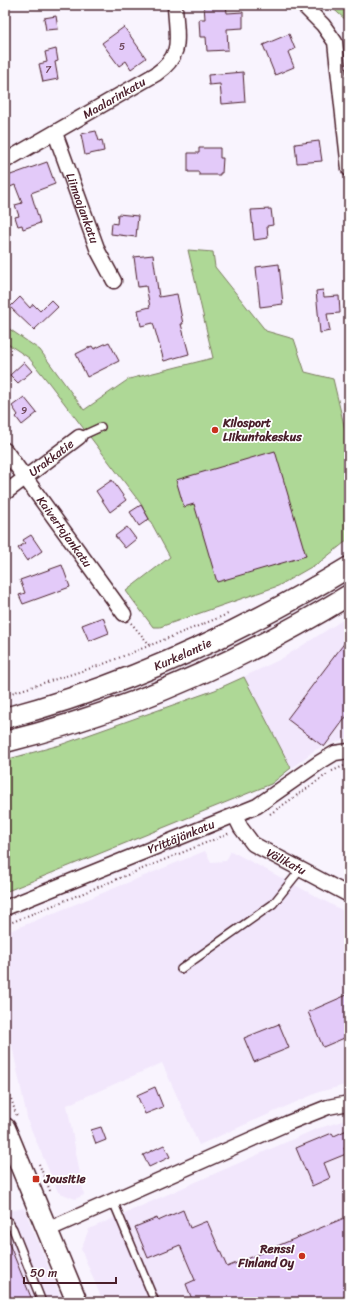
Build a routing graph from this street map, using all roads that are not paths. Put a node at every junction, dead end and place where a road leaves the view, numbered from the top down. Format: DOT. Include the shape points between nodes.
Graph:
graph roads {
  1 [pos="175,5"];
  2 [pos="303,5"];
  3 [pos="343,50"];
  4 [pos="55,133"];
  5 [pos="5,161"];
  6 [pos="349,169"];
  7 [pos="114,281"];
  8 [pos="101,427"];
  9 [pos="79,437"];
  10 [pos="5,450"];
  11 [pos="25,476"];
  12 [pos="5,493"];
  13 [pos="349,567"];
  14 [pos="349,595"];
  15 [pos="124,614"];
  16 [pos="5,718"];
  17 [pos="5,742"];
  18 [pos="349,751"];
  19 [pos="235,816"];
  20 [pos="301,869"];
  21 [pos="349,895"];
  22 [pos="5,908"];
  23 [pos="181,969"];
  24 [pos="349,1103"];
  25 [pos="5,1128"];
  26 [pos="112,1201"];
  27 [pos="5,1220"];
  28 [pos="47,1230"];
  29 [pos="42,1302"];
  30 [pos="77,1302"];
  31 [pos="155,1302"];
  1 -- 4 [label="street, Maalarinkatu" via="177,46 169,63 156,74"];
  2 -- 3 [label="street"];
  3 -- 6 [label="street"];
  4 -- 5 [label="street, Maalarinkatu"];
  4 -- 7 [label="street, Liimaajankatu" via="98,251"];
  8 -- 9 [label="lane"];
  9 -- 11 [label="street, Urakkatie"];
  10 -- 11 [label="street, Kaivertajankatu"];
  11 -- 12 [label="street, Urakkatie"];
  11 -- 15 [label="street, Kaivertajankatu"];
  13 -- 16 [label="main road, Kurkelantie" via="309,591 207,644 140,673"];
  14 -- 17 [label="main road, Kurkelantie" via="272,639 150,696 79,721"];
  18 -- 19 [label="street, Yrittäjänkatu" via="335,753 257,806"];
  19 -- 20 [label="street, Välikatu" via="253,844"];
  19 -- 22 [label="street, Yrittäjänkatu"];
  20 -- 21 [label="street, Välikatu"];
  20 -- 23 [label="lane" via="273,904"];
  24 -- 26 [label="street" via="328,1107 288,1123"];
  25 -- 28 [label="main road"];
  26 -- 28 [label="street"];
  26 -- 31 [label="lane"];
  27 -- 29 [label="lane" via="13,1229"];
  28 -- 30 [label="main road"];
}
